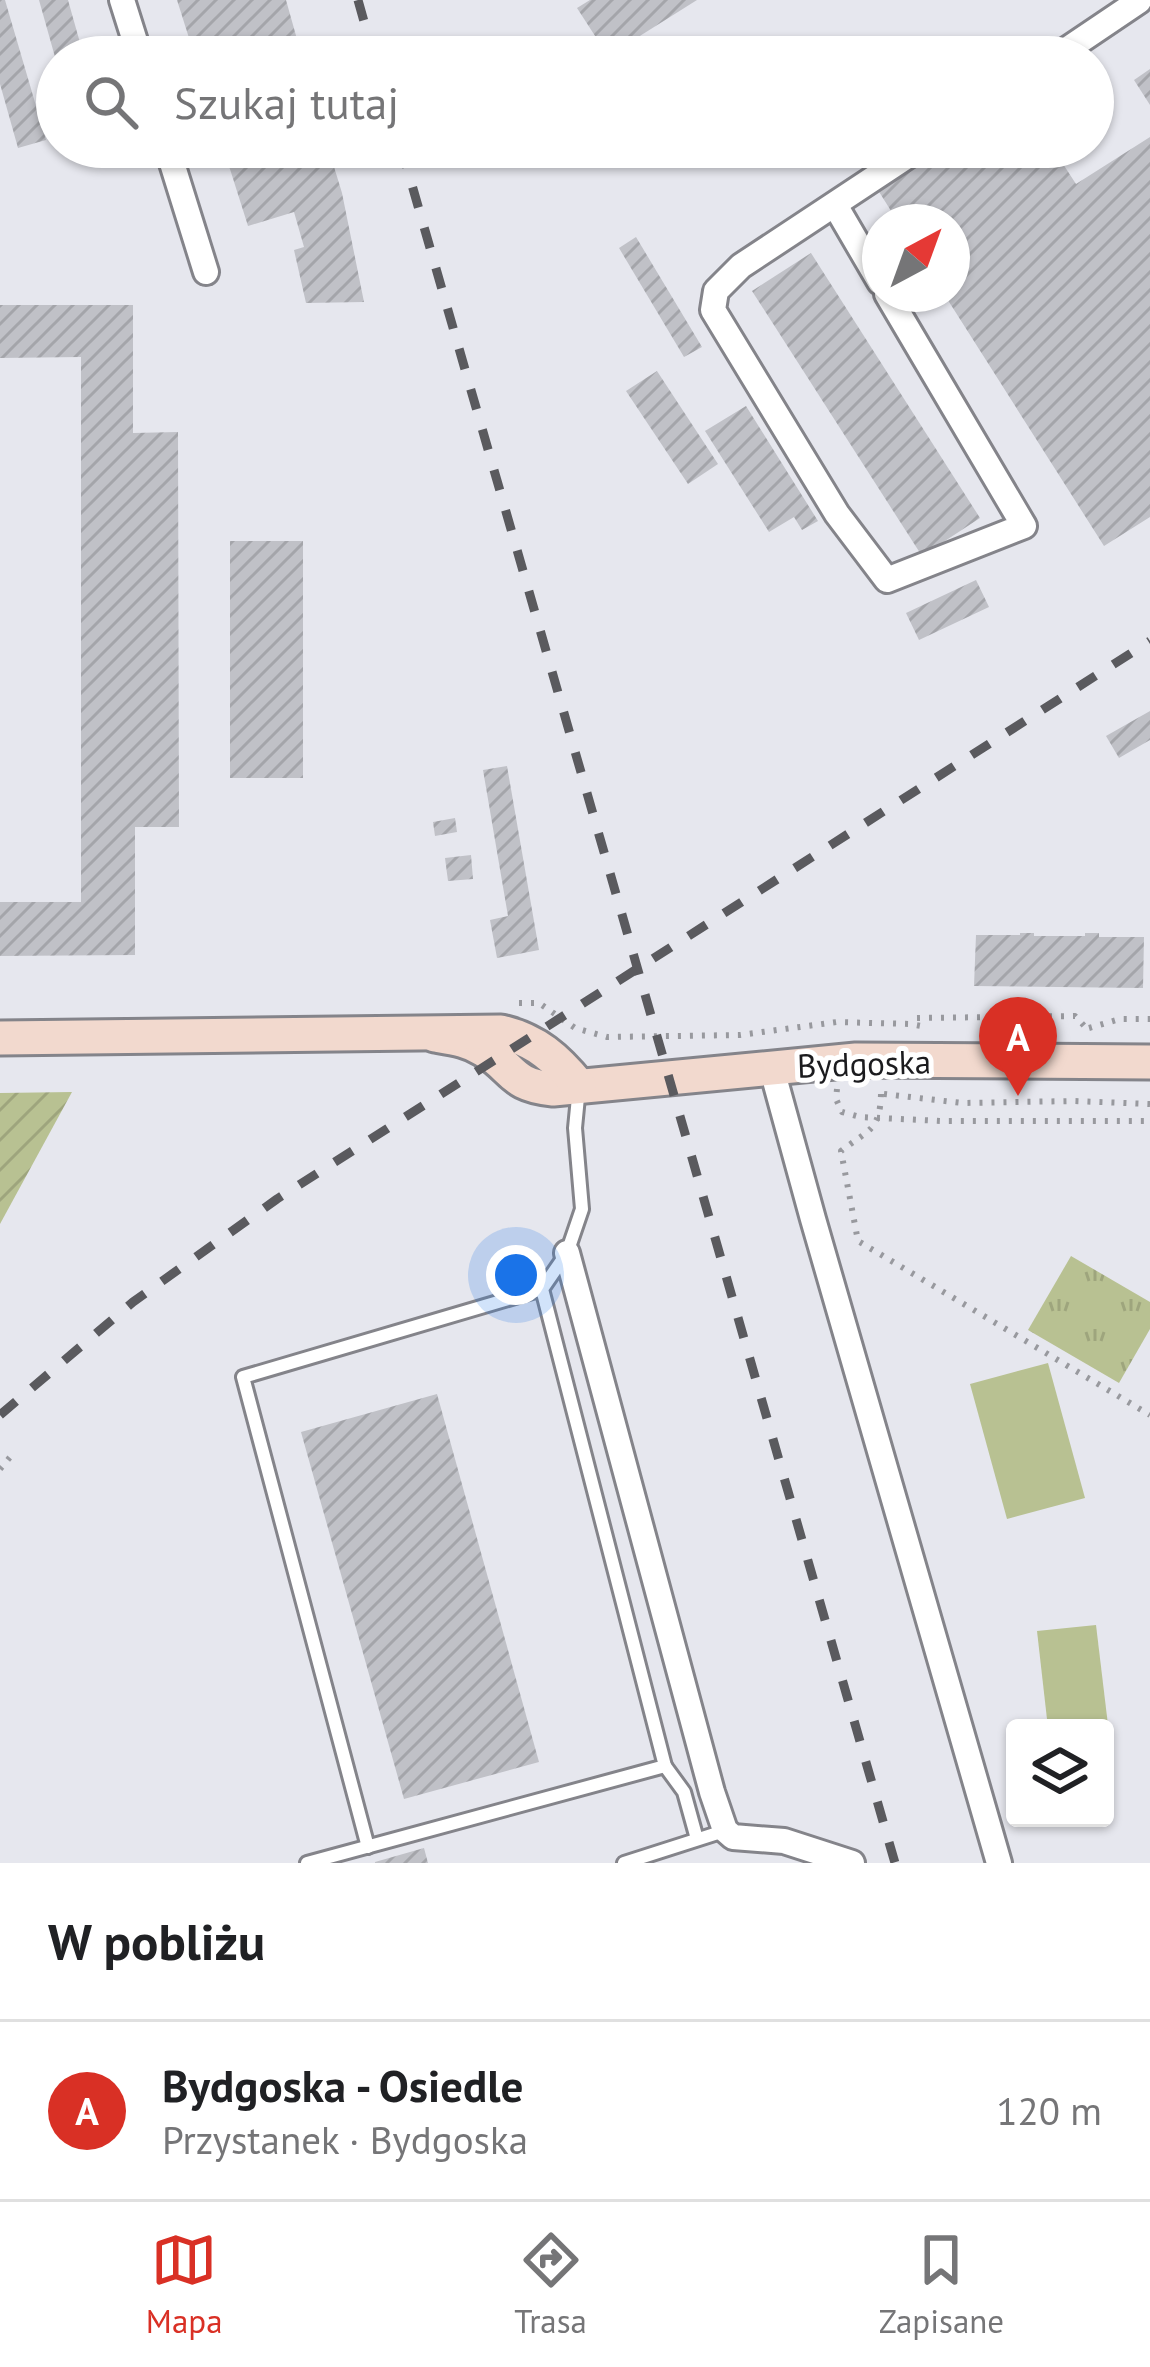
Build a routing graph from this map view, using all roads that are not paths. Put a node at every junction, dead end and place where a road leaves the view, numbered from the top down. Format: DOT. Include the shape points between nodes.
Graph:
graph roads {
  1 [pos="122,0"];
  2 [pos="1140,0"];
  3 [pos="133,36"];
  4 [pos="1087,36"];
  5 [pos="174,168"];
  6 [pos="890,168"];
  7 [pos="835,205"];
  8 [pos="862,251"];
  9 [pos="206,272"];
  10 [pos="898,312"];
  11 [pos="0,1037"];
  12 [pos="1150,1062"];
  13 [pos="771,1066"];
  14 [pos="579,1086"];
  15 [pos="567,1252"];
  16 [pos="542,1289"];
  17 [pos="665,1766"];
  18 [pos="725,1830"];
  19 [pos="698,1839"];
  20 [pos="368,1847"];
  21 [pos="307,1863"];
  22 [pos="624,1863"];
  23 [pos="852,1863"];
  24 [pos="999,1863"];
  1 -- 3 [label="street"];
  2 -- 4 [label="street"];
  5 -- 9 [label="street"];
  6 -- 7 [label="street"];
  7 -- 8 [label="street"];
  7 -- 10 [label="street" via="741,266 716,291 713,310 837,514 887,580 1024,526"];
  11 -- 14 [label="street" via="501,1032 528,1038"];
  12 -- 13 [label="street, Bydgoska"];
  13 -- 14 [label="street, Bydgoska"];
  13 -- 24 [label="street"];
  14 -- 15 [label="lane" via="582,1209"];
  15 -- 16 [label="lane"];
  15 -- 18 [label="street"];
  16 -- 17 [label="lane"];
  16 -- 20 [label="lane" via="243,1377"];
  17 -- 19 [label="lane" via="684,1792"];
  17 -- 20 [label="lane"];
  18 -- 19 [label="lane"];
  18 -- 23 [label="street"];
  19 -- 22 [label="lane"];
  20 -- 21 [label="lane"];
}
